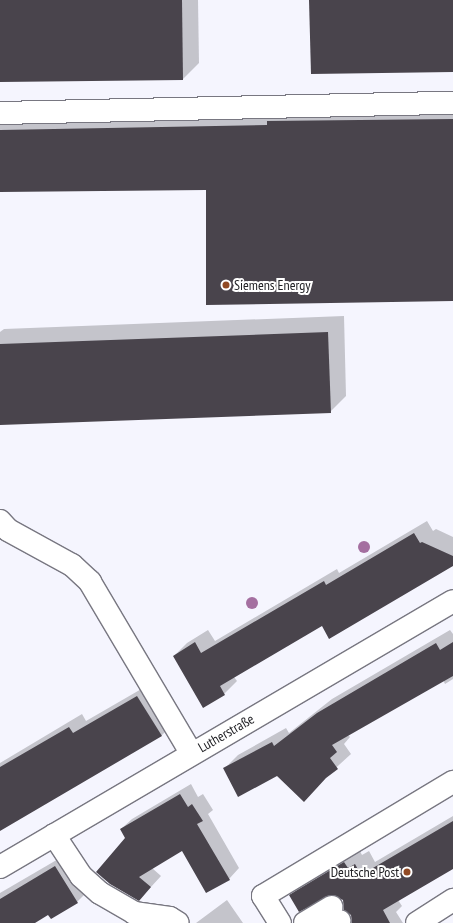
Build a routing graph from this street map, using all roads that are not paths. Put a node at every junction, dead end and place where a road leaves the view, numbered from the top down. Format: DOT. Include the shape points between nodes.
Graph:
graph roads {
  1 [pos="453,103"];
  2 [pos="0,113"];
  3 [pos="0,521"];
  4 [pos="453,601"];
  5 [pos="191,753"];
  6 [pos="453,782"];
  7 [pos="54,835"];
  8 [pos="2,861"];
  9 [pos="453,900"];
  10 [pos="336,917"];
  11 [pos="178,923"];
  12 [pos="280,923"];
  13 [pos="305,923"];
  14 [pos="417,923"];
  1 -- 2 [label="street"];
  3 -- 5 [label="street" via="8,530 72,565 90,582"];
  4 -- 5 [label="street, Lutherstraße"];
  5 -- 7 [label="street, Lutherstraße"];
  6 -- 12 [label="street" via="263,896"];
  7 -- 8 [label="street, Lutherstraße"];
  7 -- 11 [label="street" via="80,876 100,893 134,913 170,918"];
  9 -- 14 [label="street"];
  10 -- 13 [label="street"];
}
